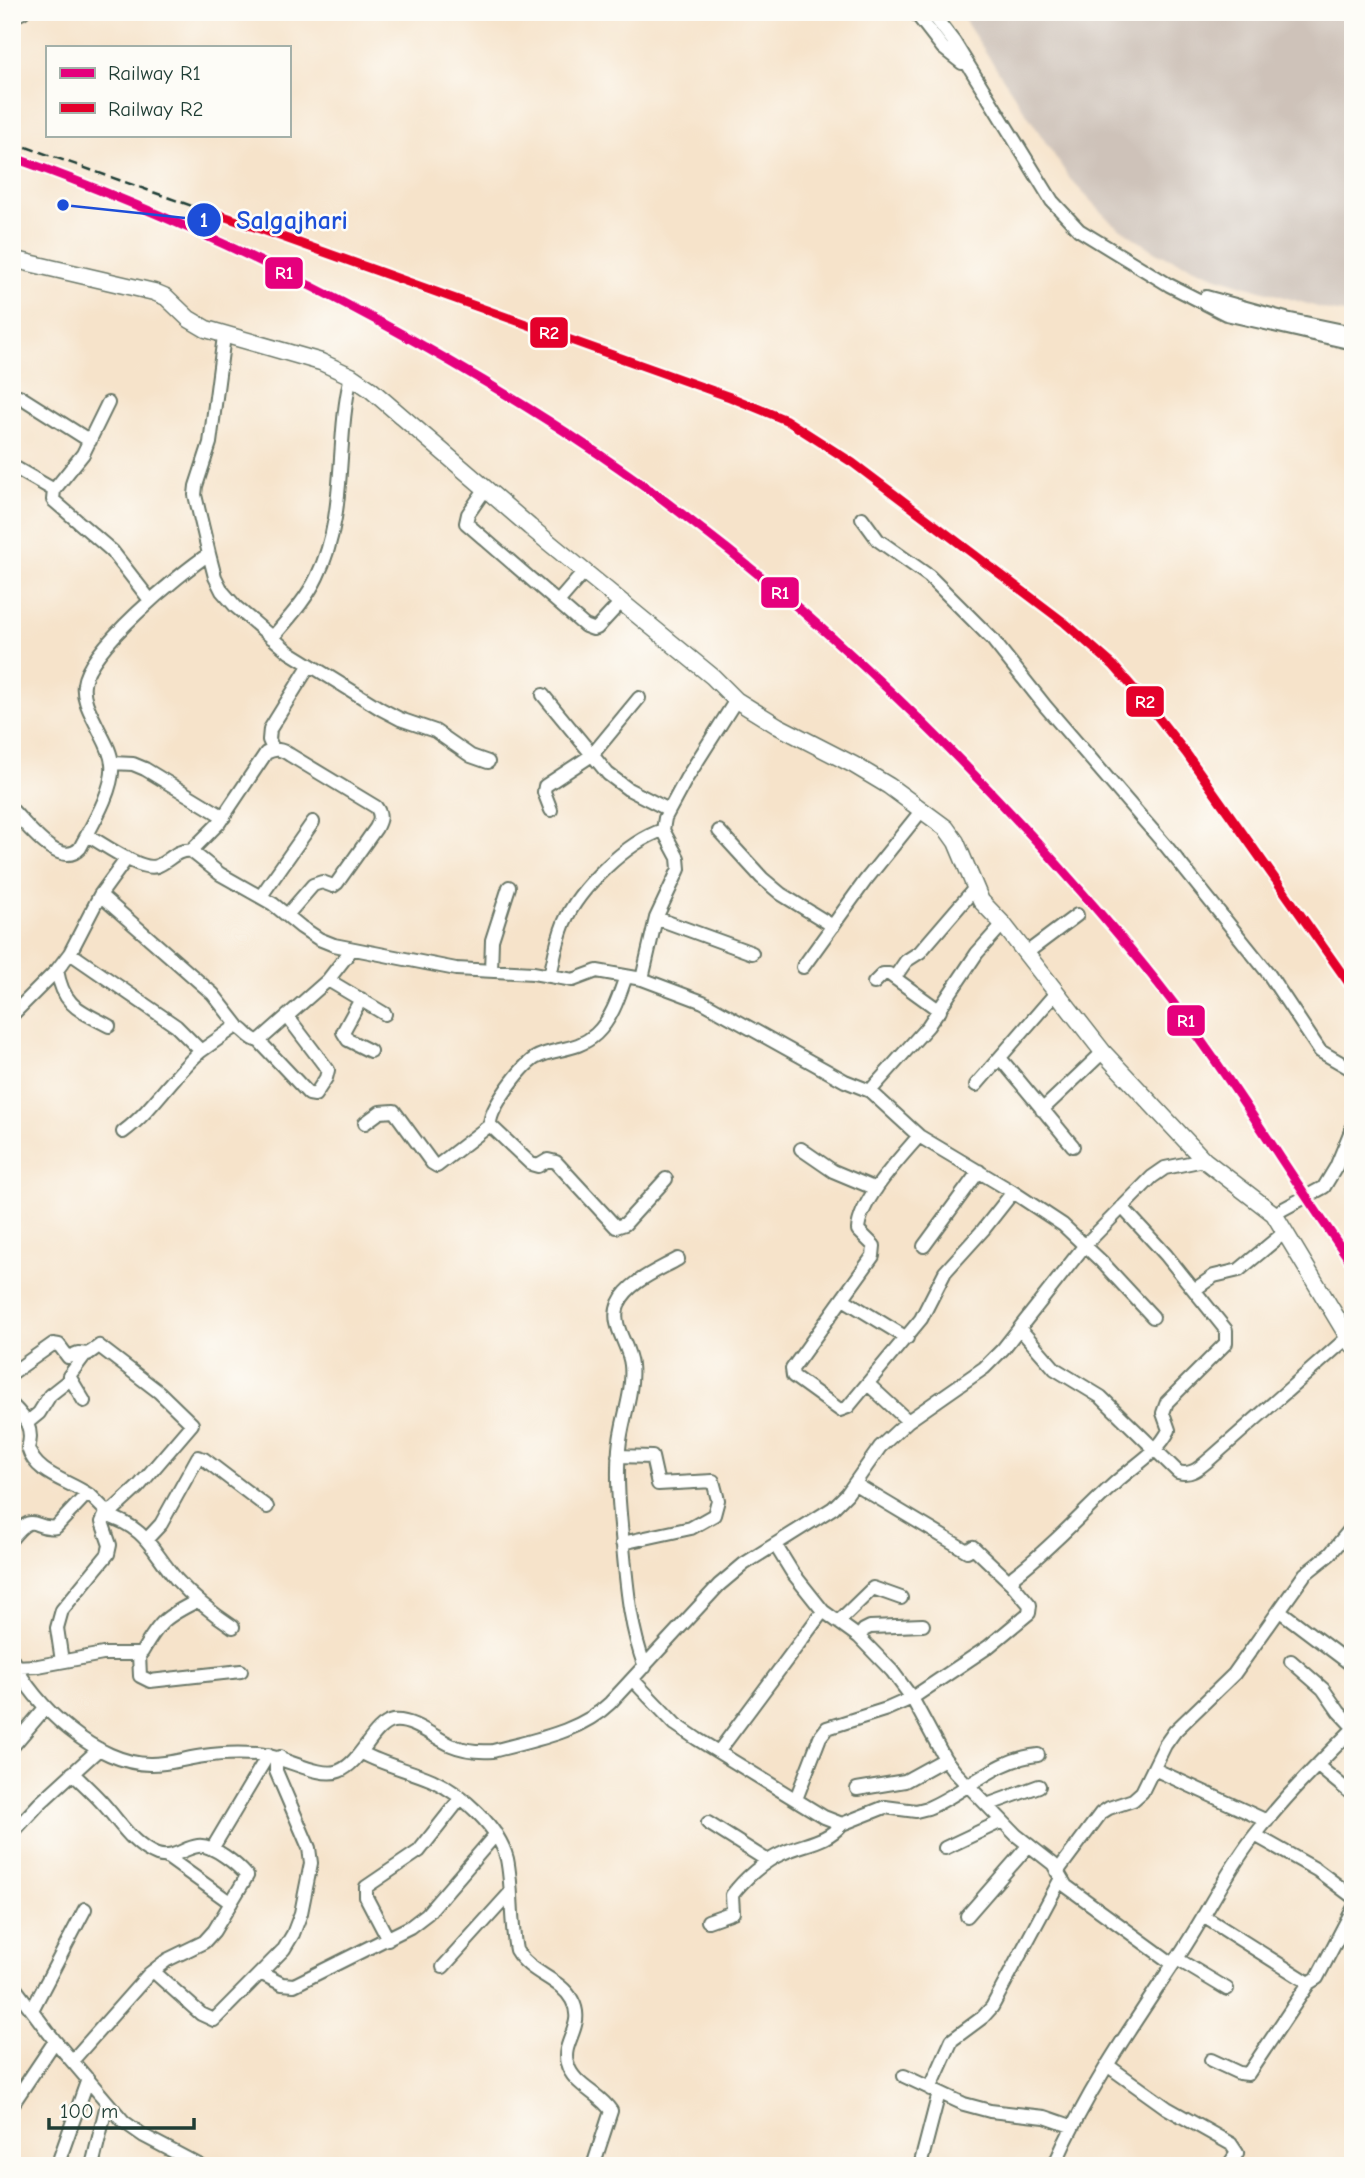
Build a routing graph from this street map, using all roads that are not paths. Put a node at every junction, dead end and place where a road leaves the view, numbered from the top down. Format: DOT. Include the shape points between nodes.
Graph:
graph roads {
  1 [pos="23,12"];
  2 [pos="915,12"];
  3 [pos="931,12"];
  4 [pos="12,17"];
  5 [pos="968,68"];
  6 [pos="12,259"];
  7 [pos="1169,285"];
  8 [pos="1353,333"];
  9 [pos="223,336"];
  10 [pos="1353,343"];
  11 [pos="351,376"];
  12 [pos="19,396"];
  13 [pos="108,403"];
  14 [pos="90,441"];
  15 [pos="12,466"];
  16 [pos="486,488"];
  17 [pos="54,490"];
  18 [pos="862,518"];
  19 [pos="209,554"];
  20 [pos="584,572"];
  21 [pos="150,600"];
  22 [pos="558,602"];
  23 [pos="621,602"];
  24 [pos="272,638"];
  25 [pos="309,666"];
  26 [pos="542,695"];
  27 [pos="639,698"];
  28 [pos="736,700"];
  29 [pos="273,750"];
  30 [pos="592,755"];
  31 [pos="488,762"];
  32 [pos="112,763"];
  33 [pos="12,810"];
  34 [pos="551,810"];
  35 [pos="669,810"];
  36 [pos="922,810"];
  37 [pos="223,817"];
  38 [pos="313,822"];
  39 [pos="663,830"];
  40 [pos="719,831"];
  41 [pos="87,835"];
  42 [pos="191,850"];
  43 [pos="127,858"];
  44 [pos="509,887"];
  45 [pos="975,888"];
  46 [pos="100,895"];
  47 [pos="261,896"];
  48 [pos="287,915"];
  49 [pos="1077,915"];
  50 [pos="656,918"];
  51 [pos="1003,924"];
  52 [pos="833,926"];
  53 [pos="352,949"];
  54 [pos="70,953"];
  55 [pos="752,953"];
  56 [pos="1025,954"];
  57 [pos="803,967"];
  58 [pos="57,970"];
  59 [pos="491,971"];
  60 [pos="550,976"];
  61 [pos="626,976"];
  62 [pos="895,977"];
  63 [pos="642,979"];
  64 [pos="328,980"];
  65 [pos="874,983"];
  66 [pos="1055,994"];
  67 [pos="360,999"];
  68 [pos="940,1011"];
  69 [pos="385,1014"];
  70 [pos="12,1015"];
  71 [pos="287,1016"];
  72 [pos="108,1026"];
  73 [pos="238,1026"];
  74 [pos="259,1041"];
  75 [pos="201,1051"];
  76 [pos="370,1051"];
  77 [pos="1103,1052"];
  78 [pos="1000,1058"];
  79 [pos="1353,1070"];
  80 [pos="976,1085"];
  81 [pos="870,1091"];
  82 [pos="1042,1110"];
  83 [pos="365,1123"];
  84 [pos="490,1125"];
  85 [pos="1353,1126"];
  86 [pos="122,1132"];
  87 [pos="919,1136"];
  88 [pos="1073,1146"];
  89 [pos="800,1149"];
  90 [pos="1204,1160"];
  91 [pos="979,1171"];
  92 [pos="666,1179"];
  93 [pos="876,1189"];
  94 [pos="1013,1192"];
  95 [pos="1122,1207"];
  96 [pos="1274,1214"];
  97 [pos="1285,1232"];
  98 [pos="1085,1245"];
  99 [pos="924,1246"];
  100 [pos="678,1259"];
  101 [pos="1194,1290"];
  102 [pos="842,1299"];
  103 [pos="1153,1317"];
  104 [pos="1020,1329"];
  105 [pos="907,1338"];
  106 [pos="1350,1341"];
  107 [pos="84,1356"];
  108 [pos="12,1373"];
  109 [pos="69,1380"];
  110 [pos="868,1384"];
  111 [pos="84,1401"];
  112 [pos="12,1405"];
  113 [pos="908,1421"];
  114 [pos="28,1422"];
  115 [pos="1155,1449"];
  116 [pos="618,1456"];
  117 [pos="855,1484"];
  118 [pos="89,1495"];
  119 [pos="267,1507"];
  120 [pos="106,1513"];
  121 [pos="1353,1526"];
  122 [pos="12,1538"];
  123 [pos="147,1539"];
  124 [pos="622,1542"];
  125 [pos="776,1546"];
  126 [pos="1012,1584"];
  127 [pos="901,1598"];
  128 [pos="197,1601"];
  129 [pos="823,1611"];
  130 [pos="1280,1611"];
  131 [pos="838,1622"];
  132 [pos="923,1625"];
  133 [pos="233,1627"];
  134 [pos="859,1637"];
  135 [pos="139,1654"];
  136 [pos="62,1661"];
  137 [pos="1291,1661"];
  138 [pos="13,1665"];
  139 [pos="1353,1665"];
  140 [pos="645,1667"];
  141 [pos="241,1671"];
  142 [pos="632,1679"];
  143 [pos="912,1698"];
  144 [pos="45,1707"];
  145 [pos="1353,1728"];
  146 [pos="12,1747"];
  147 [pos="99,1749"];
  148 [pos="719,1751"];
  149 [pos="362,1753"];
  150 [pos="1038,1755"];
  151 [pos="274,1756"];
  152 [pos="945,1759"];
  153 [pos="1318,1766"];
  154 [pos="1154,1769"];
  155 [pos="72,1773"];
  156 [pos="968,1785"];
  157 [pos="1039,1786"];
  158 [pos="858,1789"];
  159 [pos="1353,1795"];
  160 [pos="460,1799"];
  161 [pos="796,1799"];
  162 [pos="987,1805"];
  163 [pos="1002,1821"];
  164 [pos="1267,1821"];
  165 [pos="708,1823"];
  166 [pos="842,1824"];
  167 [pos="12,1833"];
  168 [pos="496,1833"];
  169 [pos="1255,1835"];
  170 [pos="1029,1845"];
  171 [pos="945,1848"];
  172 [pos="212,1849"];
  173 [pos="167,1857"];
  174 [pos="768,1861"];
  175 [pos="1059,1876"];
  176 [pos="510,1893"];
  177 [pos="1353,1897"];
  178 [pos="231,1903"];
  179 [pos="85,1909"];
  180 [pos="1353,1909"];
  181 [pos="967,1916"];
  182 [pos="1203,1916"];
  183 [pos="708,1921"];
  184 [pos="388,1939"];
  185 [pos="1175,1962"];
  186 [pos="443,1967"];
  187 [pos="153,1971"];
  188 [pos="262,1974"];
  189 [pos="1309,1983"];
  190 [pos="12,1984"];
  191 [pos="1227,1989"];
  192 [pos="32,2010"];
  193 [pos="55,2041"];
  194 [pos="1211,2060"];
  195 [pos="72,2061"];
  196 [pos="1107,2065"];
  197 [pos="904,2076"];
  198 [pos="88,2080"];
  199 [pos="935,2091"];
  200 [pos="12,2104"];
  201 [pos="107,2104"];
  202 [pos="1071,2126"];
  203 [pos="57,2166"];
  204 [pos="92,2166"];
  205 [pos="201,2166"];
  206 [pos="593,2166"];
  207 [pos="920,2166"];
  208 [pos="1054,2166"];
  209 [pos="1228,2166"];
  1 -- 4 [label="street"];
  2 -- 5 [label="street" via="943,48"];
  3 -- 5 [label="street"];
  5 -- 7 [label="street" via="1052,201 1079,230"];
  6 -- 9 [label="main road" via="154,292 189,319"];
  7 -- 8 [label="street"];
  7 -- 10 [label="street" via="1226,314"];
  9 -- 11 [label="main road" via="321,362"];
  9 -- 19 [label="street" via="210,443 195,495"];
  11 -- 16 [label="main road"];
  11 -- 24 [label="street" via="339,498 326,558 316,580"];
  12 -- 14 [label="street"];
  13 -- 14 [label="street"];
  14 -- 17 [label="street"];
  15 -- 17 [label="street"];
  16 -- 20 [label="main road"];
  16 -- 22 [label="street" via="466,523"];
  17 -- 21 [label="street" via="53,500 112,551"];
  18 -- 79 [label="street" via="878,540 929,576 992,639 1268,974 1308,1036 1321,1051"];
  19 -- 21 [label="street"];
  19 -- 24 [label="street" via="222,591"];
  20 -- 22 [label="street"];
  20 -- 23 [label="main road"];
  21 -- 32 [label="street" via="95,660 83,685"];
  22 -- 23 [label="street" via="593,629"];
  23 -- 28 [label="main road"];
  24 -- 25 [label="street"];
  25 -- 29 [label="street" via="270,729"];
  25 -- 31 [label="street" via="381,709 435,731"];
  26 -- 30 [label="street"];
  27 -- 30 [label="street"];
  28 -- 35 [label="street"];
  28 -- 36 [label="main road" via="854,765"];
  29 -- 37 [label="street"];
  29 -- 48 [label="street" via="290,754 380,812 376,828 337,883 313,885"];
  30 -- 34 [label="street" via="545,786"];
  30 -- 35 [label="street" via="628,789"];
  32 -- 37 [label="street" via="145,769"];
  32 -- 41 [label="street" via="109,787"];
  33 -- 41 [label="street" via="61,855 74,854"];
  35 -- 39 [label="street"];
  36 -- 45 [label="main road" via="956,842"];
  36 -- 52 [label="street"];
  37 -- 42 [label="street"];
  38 -- 47 [label="street"];
  39 -- 50 [label="street" via="679,864"];
  39 -- 60 [label="street" via="628,849 574,904 556,945"];
  40 -- 52 [label="street" via="781,894"];
  41 -- 43 [label="street"];
  42 -- 43 [label="street" via="180,851 159,866"];
  42 -- 47 [label="street" via="220,874"];
  43 -- 46 [label="street"];
  44 -- 59 [label="street" via="492,940"];
  45 -- 51 [label="main road"];
  45 -- 62 [label="street"];
  46 -- 54 [label="street"];
  46 -- 73 [label="street" via="213,993"];
  47 -- 48 [label="street"];
  48 -- 53 [label="street" via="319,939"];
  49 -- 56 [label="street"];
  50 -- 55 [label="street"];
  50 -- 63 [label="street"];
  51 -- 56 [label="main road"];
  51 -- 68 [label="street" via="977,953"];
  52 -- 57 [label="street"];
  53 -- 59 [label="street"];
  53 -- 64 [label="street"];
  54 -- 58 [label="street"];
  54 -- 75 [label="street" via="176,1026"];
  56 -- 66 [label="main road"];
  58 -- 70 [label="street"];
  58 -- 72 [label="street" via="68,1002"];
  59 -- 60 [label="street"];
  60 -- 61 [label="street" via="573,980 597,971"];
  61 -- 63 [label="street"];
  61 -- 84 [label="street" via="617,1003 596,1034 578,1046 535,1059 505,1093"];
  62 -- 65 [label="street" via="883,974"];
  62 -- 68 [label="street"];
  63 -- 81 [label="street" via="703,1002"];
  64 -- 67 [label="street"];
  64 -- 71 [label="street"];
  66 -- 77 [label="main road"];
  66 -- 78 [label="street"];
  67 -- 69 [label="street"];
  67 -- 76 [label="street" via="343,1032 348,1040"];
  68 -- 81 [label="street"];
  71 -- 74 [label="street"];
  71 -- 74 [label="street" via="328,1070 315,1095"];
  73 -- 74 [label="street"];
  73 -- 75 [label="street"];
  75 -- 86 [label="street" via="140,1119"];
  77 -- 82 [label="street"];
  77 -- 90 [label="main road"];
  78 -- 80 [label="street"];
  78 -- 82 [label="street"];
  81 -- 87 [label="street"];
  82 -- 88 [label="street"];
  83 -- 84 [label="street" via="380,1112 394,1111 438,1166"];
  84 -- 92 [label="street" via="531,1164 556,1162 616,1227 625,1224"];
  85 -- 96 [label="street" via="1324,1187"];
  87 -- 91 [label="street"];
  87 -- 93 [label="street"];
  89 -- 93 [label="street" via="833,1171"];
  90 -- 95 [label="street" via="1165,1168"];
  90 -- 96 [label="main road"];
  91 -- 94 [label="street"];
  91 -- 99 [label="street"];
  93 -- 102 [label="street" via="858,1230 874,1250"];
  94 -- 98 [label="street"];
  94 -- 105 [label="street" via="945,1272"];
  95 -- 98 [label="street"];
  95 -- 101 [label="street"];
  96 -- 97 [label="main road"];
  97 -- 101 [label="street" via="1240,1269 1214,1276"];
  97 -- 106 [label="main road"];
  98 -- 103 [label="street"];
  98 -- 104 [label="street"];
  100 -- 116 [label="street" via="633,1287 618,1304 617,1326 631,1363"];
  101 -- 115 [label="street" via="1227,1337 1221,1349 1167,1402 1163,1413 1169,1430"];
  102 -- 105 [label="street"];
  102 -- 110 [label="street" via="792,1373 840,1410"];
  104 -- 113 [label="street" via="984,1368"];
  104 -- 115 [label="street" via="1055,1369 1101,1397"];
  105 -- 110 [label="street"];
  106 -- 115 [label="street" via="1194,1472 1178,1472"];
  107 -- 108 [label="street" via="66,1356 53,1344"];
  107 -- 109 [label="street" via="69,1373"];
  107 -- 120 [label="street" via="96,1347 103,1348 192,1424 138,1487"];
  109 -- 111 [label="street"];
  109 -- 114 [label="street"];
  110 -- 113 [label="street"];
  112 -- 114 [label="street"];
  113 -- 117 [label="street" via="880,1447"];
  114 -- 118 [label="street" via="32,1433 28,1448 35,1463"];
  115 -- 126 [label="street" via="1014,1576"];
  116 -- 124 [label="street"];
  116 -- 124 [label="street" via="652,1457 658,1484 713,1481 718,1500 713,1515 699,1524"];
  117 -- 125 [label="street" via="833,1508"];
  117 -- 126 [label="street" via="967,1551 973,1547"];
  118 -- 120 [label="street"];
  118 -- 122 [label="street" via="56,1527 26,1523"];
  119 -- 123 [label="street" via="198,1457 161,1524"];
  120 -- 123 [label="street"];
  120 -- 136 [label="street" via="102,1522 109,1536 108,1554 57,1621"];
  121 -- 130 [label="street" via="1330,1554 1305,1574"];
  123 -- 128 [label="street"];
  124 -- 140 [label="street" via="632,1626"];
  125 -- 129 [label="street"];
  125 -- 140 [label="street" via="719,1585"];
  126 -- 143 [label="street" via="1030,1605 1029,1613"];
  127 -- 131 [label="street" via="873,1588"];
  128 -- 133 [label="street"];
  128 -- 135 [label="street" via="160,1623"];
  129 -- 131 [label="street"];
  129 -- 148 [label="street"];
  130 -- 139 [label="street"];
  130 -- 154 [label="street" via="1234,1674 1175,1731"];
  131 -- 134 [label="street"];
  132 -- 134 [label="street" via="870,1627"];
  134 -- 143 [label="street"];
  135 -- 136 [label="street"];
  135 -- 141 [label="street" via="141,1676 150,1681"];
  136 -- 138 [label="street"];
  137 -- 145 [label="street" via="1318,1683"];
  138 -- 144 [label="street"];
  140 -- 142 [label="street"];
  142 -- 148 [label="street" via="676,1724"];
  142 -- 149 [label="street" via="597,1716 582,1724 493,1751 466,1750 395,1721 383,1726"];
  143 -- 152 [label="street"];
  143 -- 161 [label="street" via="827,1728"];
  144 -- 146 [label="street"];
  144 -- 147 [label="street"];
  145 -- 153 [label="street"];
  147 -- 151 [label="street" via="150,1764 207,1755"];
  147 -- 155 [label="street"];
  148 -- 161 [label="street"];
  149 -- 151 [label="street" via="339,1771 327,1774"];
  149 -- 160 [label="street" via="434,1781"];
  150 -- 156 [label="street" via="1005,1765"];
  151 -- 172 [label="street"];
  151 -- 188 [label="street" via="311,1863 293,1934"];
  152 -- 156 [label="street"];
  152 -- 158 [label="street" via="905,1781"];
  153 -- 159 [label="street"];
  153 -- 164 [label="street"];
  154 -- 164 [label="street"];
  154 -- 175 [label="street" via="1142,1793 1101,1813"];
  155 -- 167 [label="street"];
  155 -- 173 [label="street" via="134,1839"];
  156 -- 162 [label="street"];
  156 -- 166 [label="street" via="928,1808 885,1807"];
  157 -- 162 [label="street"];
  160 -- 168 [label="street"];
  160 -- 184 [label="street" via="419,1851 366,1887 366,1897"];
  161 -- 166 [label="street"];
  162 -- 163 [label="street"];
  163 -- 170 [label="street"];
  163 -- 171 [label="street"];
  164 -- 169 [label="street"];
  165 -- 174 [label="street"];
  166 -- 174 [label="street" via="826,1839"];
  168 -- 176 [label="street" via="507,1863"];
  168 -- 184 [label="street" via="427,1914"];
  169 -- 177 [label="street" via="1317,1870"];
  169 -- 182 [label="street"];
  170 -- 175 [label="street" via="1053,1864"];
  170 -- 181 [label="street"];
  172 -- 173 [label="street" via="196,1846"];
  172 -- 178 [label="street" via="247,1875"];
  173 -- 178 [label="street"];
  174 -- 183 [label="street" via="732,1895 733,1912"];
  175 -- 185 [label="street" via="1076,1894"];
  175 -- 199 [label="street" via="992,2007 952,2040"];
  176 -- 186 [label="street"];
  176 -- 206 [label="street" via="516,1950 523,1962 572,1998 577,2012 567,2065 611,2111"];
  178 -- 187 [label="street" via="204,1942"];
  179 -- 192 [label="street"];
  180 -- 189 [label="street" via="1317,1978"];
  182 -- 185 [label="street"];
  182 -- 189 [label="street"];
  184 -- 188 [label="street" via="294,1985"];
  185 -- 191 [label="street"];
  185 -- 196 [label="street"];
  187 -- 188 [label="street" via="201,2014 215,2020"];
  187 -- 195 [label="street"];
  189 -- 194 [label="street" via="1248,2074"];
  190 -- 192 [label="street"];
  192 -- 193 [label="street"];
  193 -- 195 [label="street"];
  193 -- 200 [label="street"];
  195 -- 198 [label="street"];
  196 -- 202 [label="street"];
  196 -- 209 [label="street" via="1167,2108 1231,2144 1237,2153"];
  197 -- 199 [label="street"];
  198 -- 201 [label="street"];
  198 -- 203 [label="street"];
  199 -- 202 [label="street" via="990,2111 1045,2117"];
  199 -- 207 [label="street"];
  201 -- 204 [label="street"];
  201 -- 205 [label="street" via="144,2136"];
  202 -- 208 [label="street"];
}
